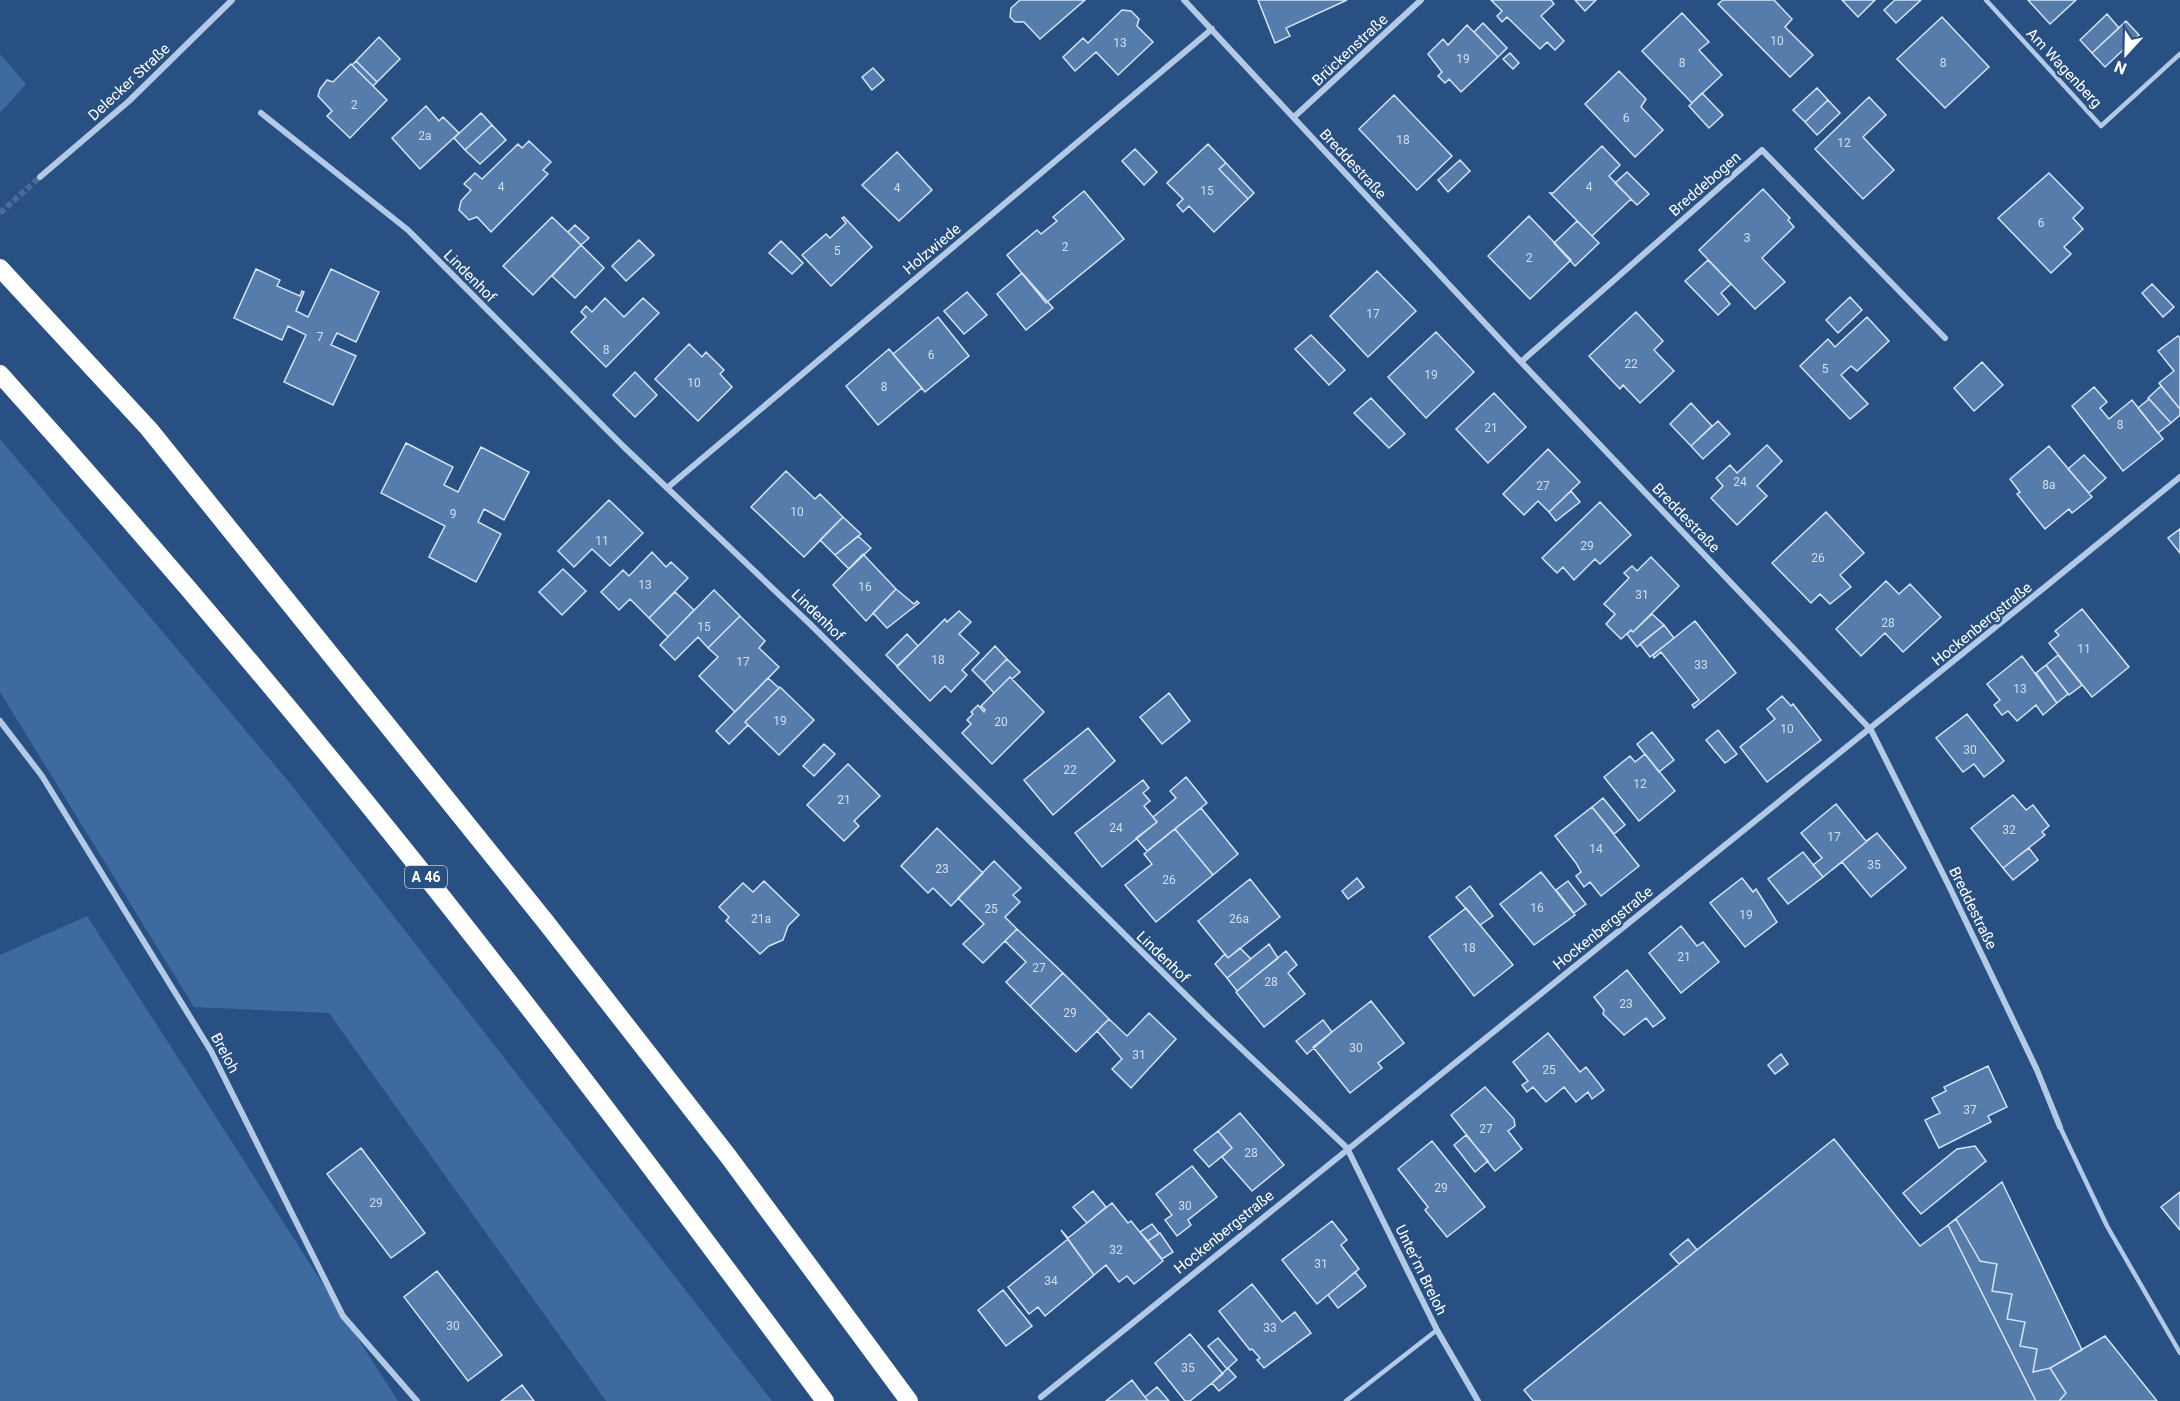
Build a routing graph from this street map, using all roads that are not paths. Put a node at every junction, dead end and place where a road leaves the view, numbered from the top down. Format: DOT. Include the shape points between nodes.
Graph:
graph roads {
  1 [pos="232,0"];
  2 [pos="1184,0"];
  3 [pos="1421,0"];
  4 [pos="1986,0"];
  5 [pos="1212,29"];
  6 [pos="2180,54"];
  7 [pos="261,113"];
  8 [pos="1294,117"];
  9 [pos="40,177"];
  10 [pos="0,267"];
  11 [pos="1945,338"];
  12 [pos="1521,362"];
  13 [pos="0,374"];
  14 [pos="2180,477"];
  15 [pos="667,488"];
  16 [pos="0,721"];
  17 [pos="1871,730"];
  18 [pos="2060,1127"];
  19 [pos="1347,1148"];
  20 [pos="1437,1330"];
  21 [pos="2180,1353"];
  22 [pos="1041,1397"];
  23 [pos="417,1401"];
  24 [pos="825,1401"];
  25 [pos="909,1401"];
  26 [pos="1346,1401"];
  27 [pos="1478,1401"];
  1 -- 9 [label="street, Delecker Straße" via="129,101"];
  2 -- 5 [label="street, Breddestraße"];
  3 -- 8 [label="street, Brückenstraße"];
  4 -- 6 [label="lane, Am Wagenberg" via="2101,126"];
  5 -- 8 [label="street, Breddestraße"];
  5 -- 15 [label="street, Holzwiede"];
  7 -- 15 [label="street, Lindenhof" via="408,230"];
  8 -- 12 [label="street, Breddestraße"];
  10 -- 25 [label="highway" via="149,429 530,903 728,1155"];
  11 -- 12 [label="street, Breddebogen" via="1762,150"];
  12 -- 17 [label="street, Breddestraße"];
  13 -- 24 [label="highway, A 46" via="99,484 395,838 673,1196"];
  14 -- 17 [label="street, Hockenbergstraße"];
  15 -- 19 [label="street, Lindenhof"];
  16 -- 23 [label="street, Breloh" via="42,776 211,1051 343,1316"];
  17 -- 18 [label="street, Breddestraße" via="2033,1060"];
  17 -- 19 [label="street, Hockenbergstraße"];
  18 -- 21 [label="lane" via="2107,1226"];
  19 -- 20 [label="street, Unter'm Breloh"];
  19 -- 22 [label="street, Hockenbergstraße"];
  20 -- 26 [label="lane"];
  20 -- 27 [label="street, Unter'm Breloh"];
}
